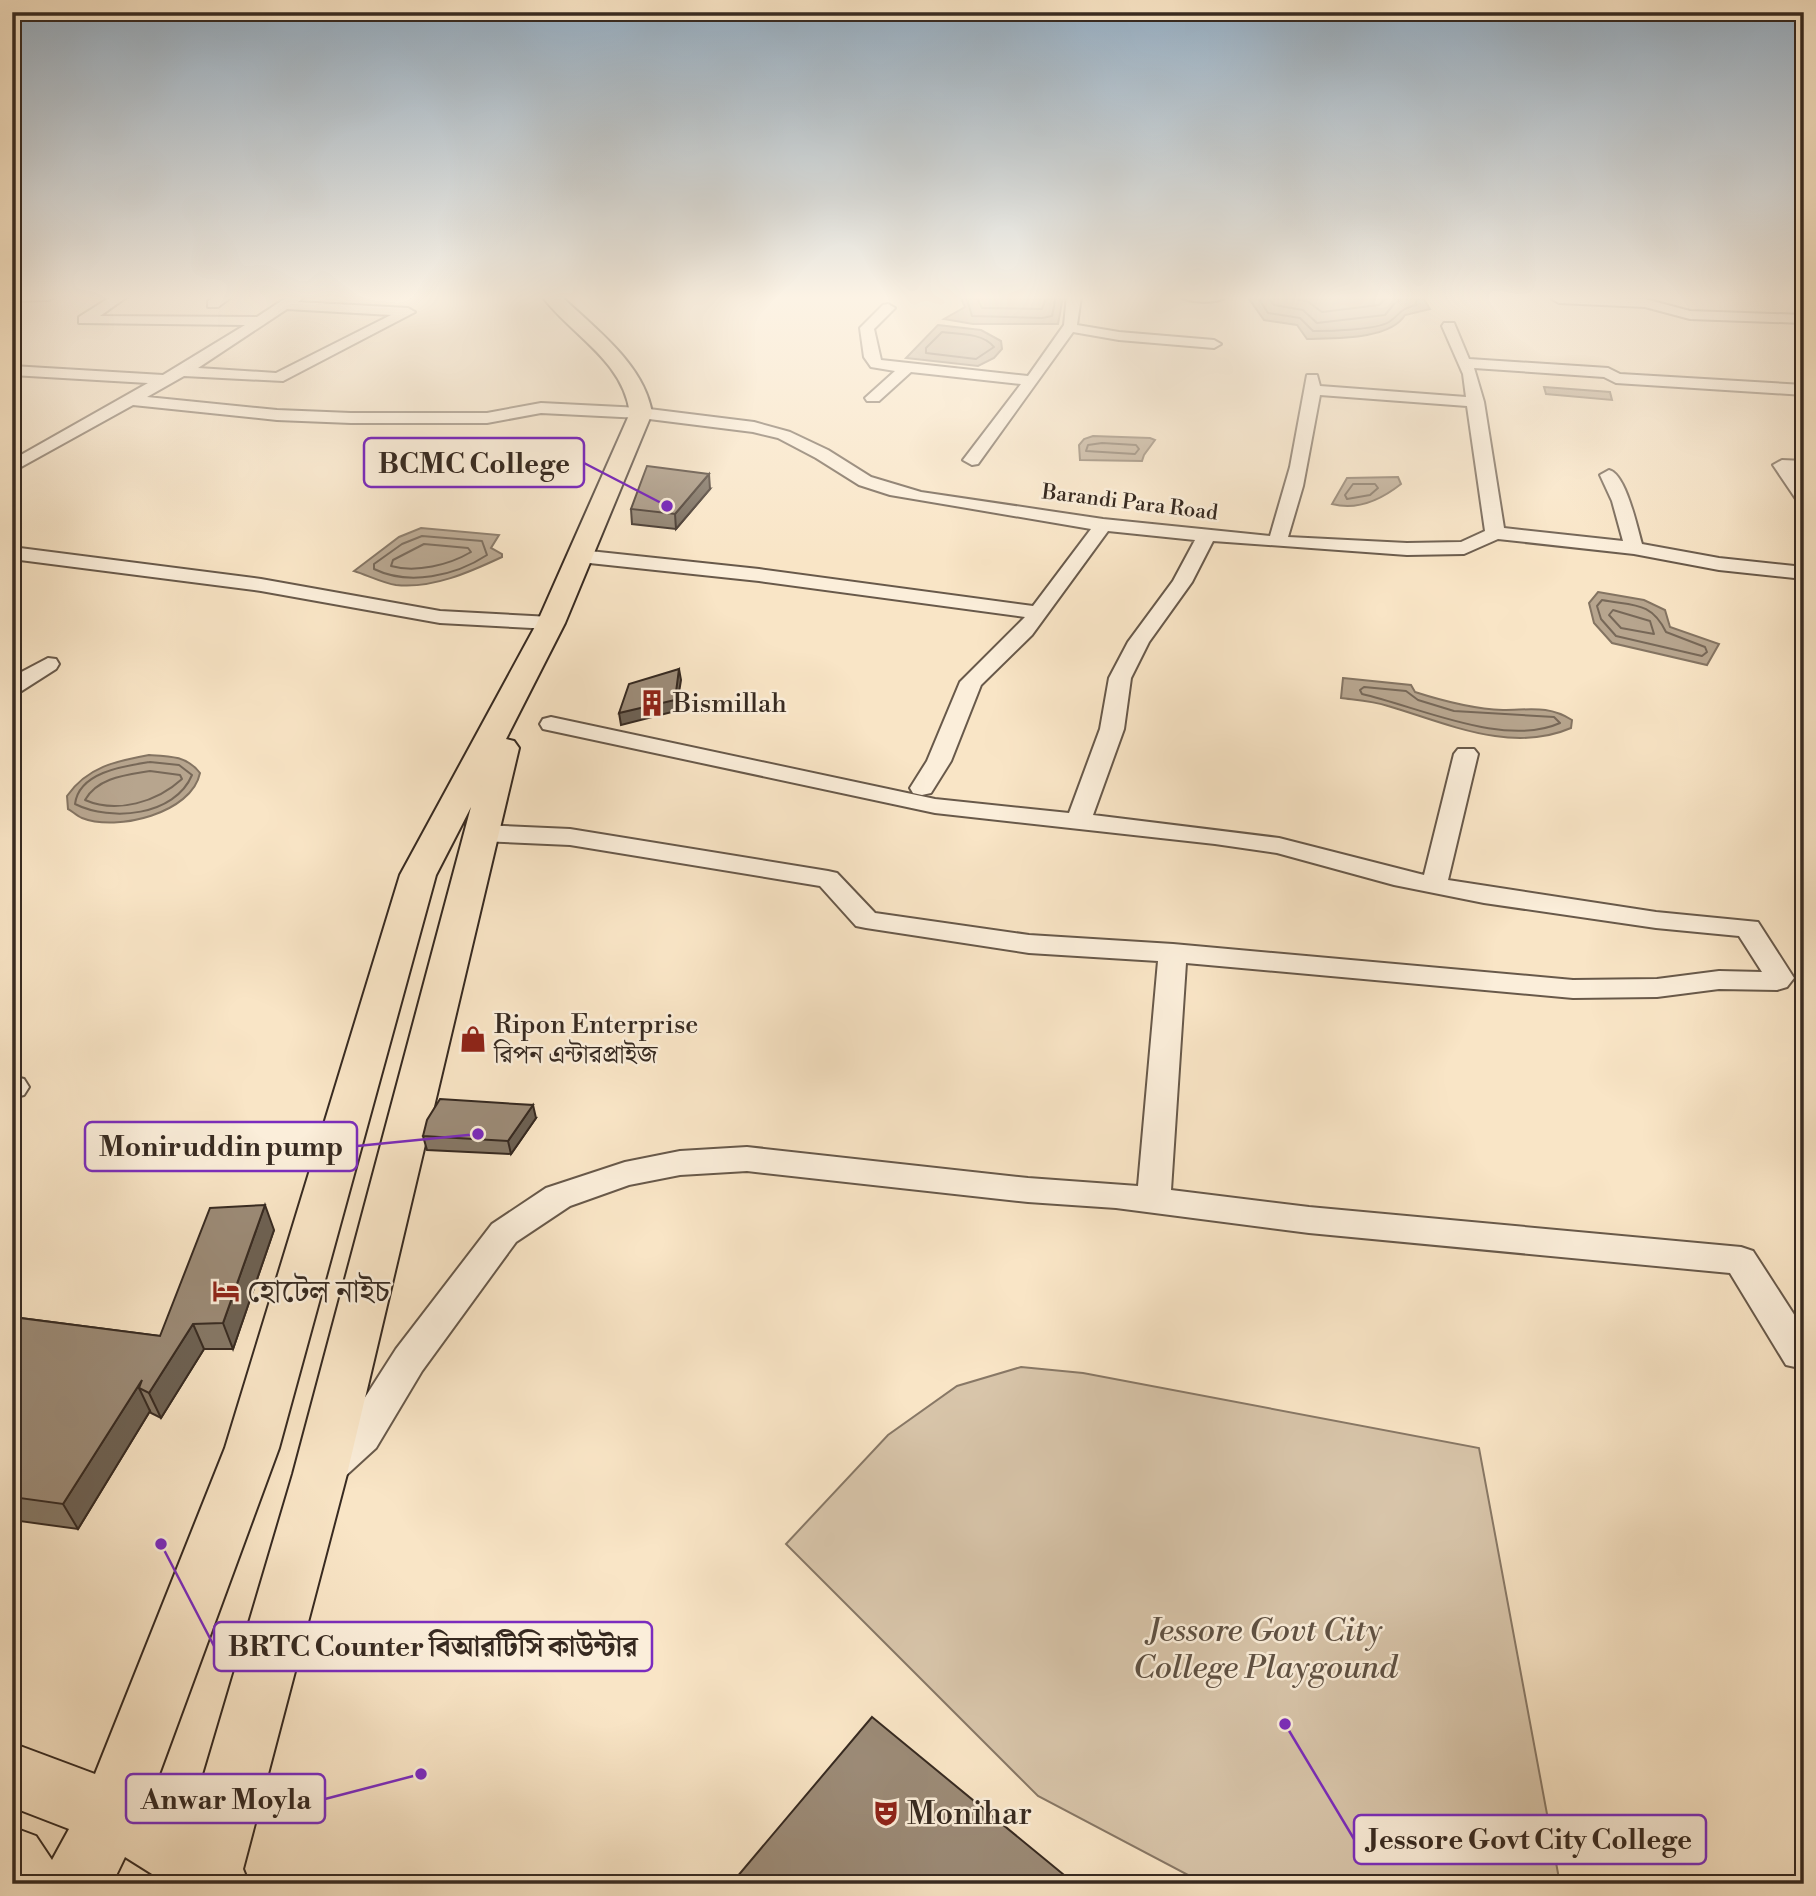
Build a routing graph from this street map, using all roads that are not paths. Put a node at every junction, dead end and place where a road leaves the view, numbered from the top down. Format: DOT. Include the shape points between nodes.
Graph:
graph roads {
  1 [pos="158,384"];
  2 [pos="632,384"];
  3 [pos="888,384"];
  4 [pos="1030,384"];
  5 [pos="1313,384"];
  6 [pos="1317,384"];
  7 [pos="1472,384"];
  8 [pos="1718,384"];
  9 [pos="1804,390"];
  10 [pos="873,398"];
  11 [pos="132,400"];
  12 [pos="1476,402"];
  13 [pos="641,413"];
  14 [pos="972,460"];
  15 [pos="12,467"];
  16 [pos="1804,467"];
  17 [pos="1609,475"];
  18 [pos="1804,498"];
  19 [pos="1103,525"];
  20 [pos="1495,533"];
  21 [pos="1207,535"];
  22 [pos="1276,542"];
  23 [pos="1634,548"];
  24 [pos="12,553"];
  25 [pos="580,556"];
  26 [pos="1804,573"];
  27 [pos="1038,613"];
  28 [pos="551,623"];
  29 [pos="48,664"];
  30 [pos="520,685"];
  31 [pos="12,687"];
  32 [pos="551,724"];
  33 [pos="1466,754"];
  34 [pos="922,789"];
  35 [pos="1078,821"];
  36 [pos="480,833"];
  37 [pos="1437,877"];
  38 [pos="1173,953"];
  39 [pos="1154,1200"];
  40 [pos="1804,1354"];
  41 [pos="320,1474"];
  42 [pos="12,1775"];
  43 [pos="112,1813"];
  44 [pos="12,1860"];
  45 [pos="209,1879"];
  46 [pos="28,1884"];
  47 [pos="76,1884"];
  1 -- 11 [label="street"];
  2 -- 13 [label="highway"];
  3 -- 10 [label="street"];
  4 -- 14 [label="street"];
  5 -- 22 [label="street" via="1290,507"];
  6 -- 12 [label="street"];
  7 -- 12 [label="street"];
  8 -- 9 [label="street"];
  11 -- 13 [label="street, Barandi Para Road" via="351,418 486,418 541,408"];
  11 -- 15 [label="street"];
  12 -- 20 [label="street"];
  13 -- 19 [label="street, Barandi Para Road" via="784,435 865,481 900,492"];
  13 -- 25 [label="highway"];
  16 -- 18 [label="street" via="1782,466"];
  17 -- 23 [label="street"];
  19 -- 21 [label="street, Barandi Para Road"];
  19 -- 27 [label="street"];
  20 -- 22 [label="street, Barandi Para Road" via="1464,548"];
  20 -- 23 [label="street"];
  21 -- 22 [label="street, Barandi Para Road"];
  21 -- 35 [label="street" via="1120,678 1112,729"];
  23 -- 26 [label="street" via="1719,565"];
  24 -- 28 [label="street" via="252,584 440,617"];
  25 -- 27 [label="street"];
  25 -- 28 [label="highway"];
  27 -- 34 [label="street" via="971,682 939,761"];
  28 -- 30 [label="highway"];
  29 -- 31 [label="street"];
  30 -- 36 [label="highway"];
  30 -- 43 [label="highway" via="418,875 252,1448"];
  32 -- 35 [label="street" via="936,806"];
  33 -- 37 [label="street"];
  35 -- 38 [label="street" via="1279,846 1484,895 1748,928 1780,978 1573,989"];
  36 -- 38 [label="street" via="570,837 828,880 866,920 1029,944"];
  36 -- 41 [label="highway"];
  38 -- 39 [label="street"];
  39 -- 40 [label="street" via="1310,1220 1741,1261 1799,1354"];
  39 -- 41 [label="street" via="747,1159 680,1163 625,1174 558,1197 504,1233 409,1360 362,1436"];
  41 -- 45 [label="highway"];
  42 -- 43 [label="highway"];
  43 -- 45 [label="highway"];
  43 -- 47 [label="highway"];
  44 -- 46 [label="highway"];
}
